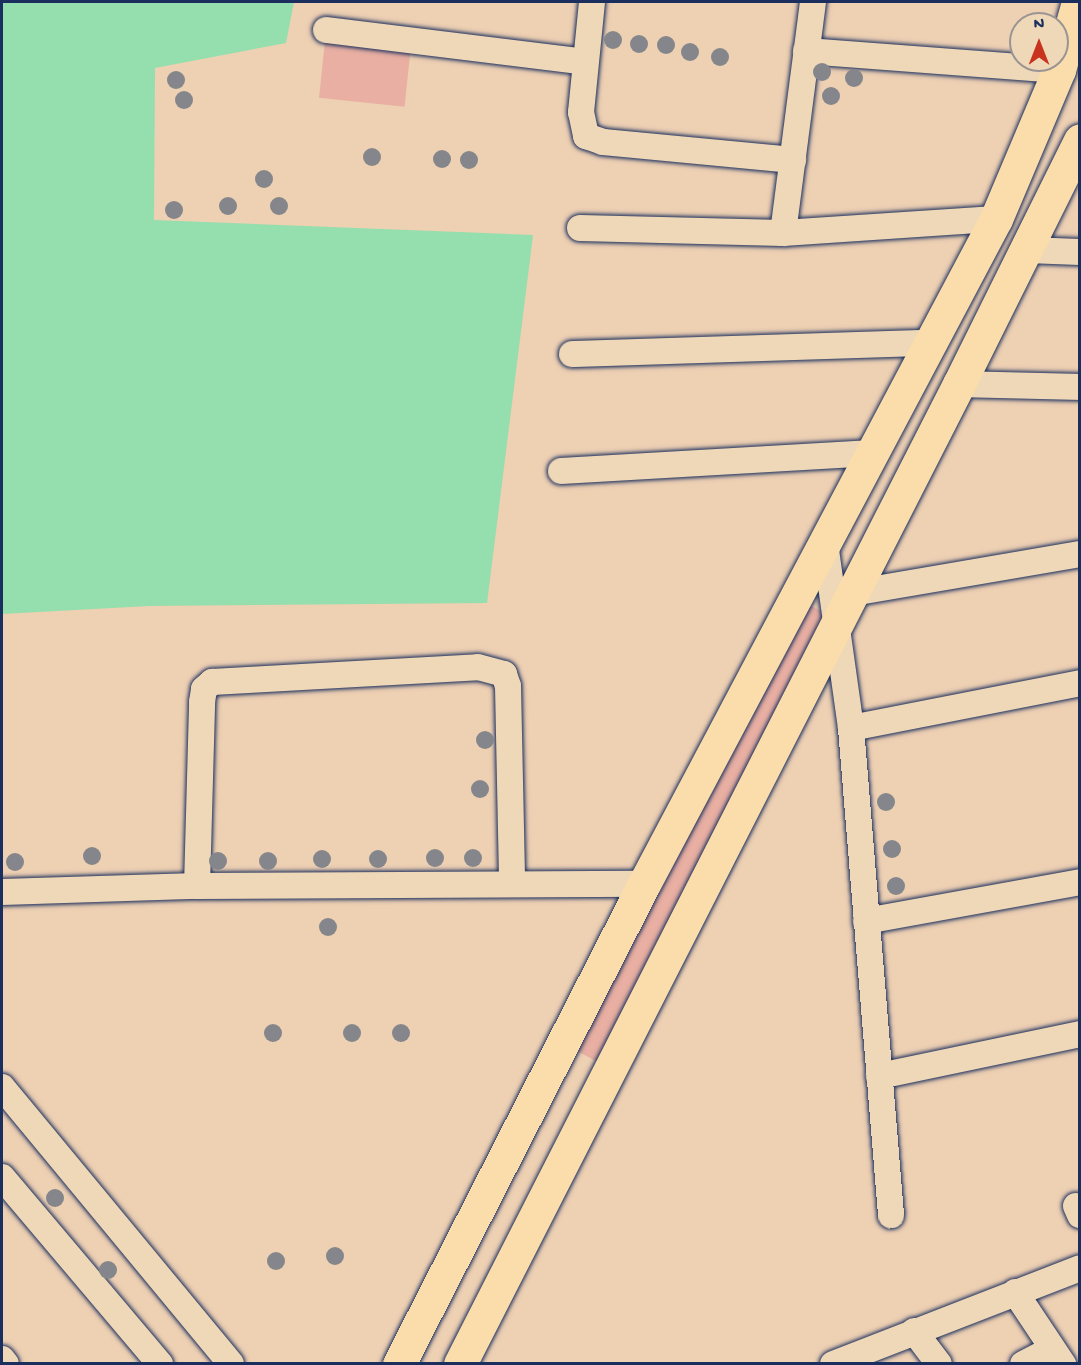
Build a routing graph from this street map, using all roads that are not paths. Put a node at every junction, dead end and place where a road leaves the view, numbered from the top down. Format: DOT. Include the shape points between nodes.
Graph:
graph roads {
  1 [pos="592,2"];
  2 [pos="813,2"];
  3 [pos="1078,2"];
  4 [pos="326,30"];
  5 [pos="1069,34"];
  6 [pos="806,51"];
  7 [pos="585,62"];
  8 [pos="1009,66"];
  9 [pos="1058,72"];
  10 [pos="1080,140"];
  11 [pos="793,160"];
  12 [pos="996,219"];
  13 [pos="580,228"];
  14 [pos="783,233"];
  15 [pos="1027,250"];
  16 [pos="1080,252"];
  17 [pos="931,343"];
  18 [pos="572,354"];
  19 [pos="959,384"];
  20 [pos="1080,387"];
  21 [pos="872,453"];
  22 [pos="561,471"];
  23 [pos="825,543"];
  24 [pos="1080,554"];
  25 [pos="852,592"];
  26 [pos="837,622"];
  27 [pos="1080,683"];
  28 [pos="850,728"];
  29 [pos="512,883"];
  30 [pos="644,884"];
  31 [pos="197,886"];
  32 [pos="1079,888"];
  33 [pos="2,892"];
  34 [pos="866,921"];
  35 [pos="1080,1034"];
  36 [pos="879,1076"];
  37 [pos="2,1087"];
  38 [pos="2,1176"];
  39 [pos="891,1215"];
  40 [pos="1080,1268"];
  41 [pos="1016,1293"];
  42 [pos="914,1331"];
  43 [pos="1057,1357"];
  44 [pos="2,1359"];
  45 [pos="6,1364"];
  46 [pos="160,1364"];
  47 [pos="231,1364"];
  48 [pos="399,1364"];
  49 [pos="460,1364"];
  50 [pos="833,1364"];
  51 [pos="939,1364"];
  52 [pos="1023,1364"];
  1 -- 7 [label="street"];
  2 -- 6 [label="street"];
  3 -- 5 [label="main road"];
  4 -- 7 [label="street"];
  6 -- 8 [label="street"];
  6 -- 11 [label="street"];
  7 -- 11 [label="street" via="581,126 591,139"];
  9 -- 12 [label="main road"];
  10 -- 15 [label="main road"];
  11 -- 14 [label="street"];
  12 -- 14 [label="street"];
  12 -- 17 [label="main road"];
  13 -- 14 [label="street"];
  15 -- 16 [label="street"];
  15 -- 19 [label="main road"];
  17 -- 18 [label="street"];
  17 -- 21 [label="main road"];
  19 -- 20 [label="street"];
  19 -- 25 [label="main road"];
  21 -- 22 [label="street"];
  21 -- 23 [label="main road"];
  23 -- 26 [label="street"];
  23 -- 30 [label="main road"];
  24 -- 25 [label="street"];
  25 -- 26 [label="main road"];
  26 -- 28 [label="street"];
  26 -- 49 [label="main road"];
  27 -- 28 [label="street"];
  28 -- 34 [label="street"];
  29 -- 30 [label="street"];
  29 -- 31 [label="street"];
  29 -- 31 [label="street" via="508,686 504,674 478,667 212,682 204,689 202,702"];
  30 -- 48 [label="main road"];
  31 -- 33 [label="street"];
  32 -- 34 [label="street"];
  34 -- 36 [label="street"];
  35 -- 36 [label="street"];
  36 -- 39 [label="street"];
  37 -- 47 [label="street"];
  38 -- 46 [label="street"];
  40 -- 41 [label="street"];
  41 -- 42 [label="street"];
  41 -- 43 [label="street"];
  42 -- 50 [label="street"];
  42 -- 51 [label="street"];
  43 -- 52 [label="street"];
  44 -- 45 [label="street"];
}
